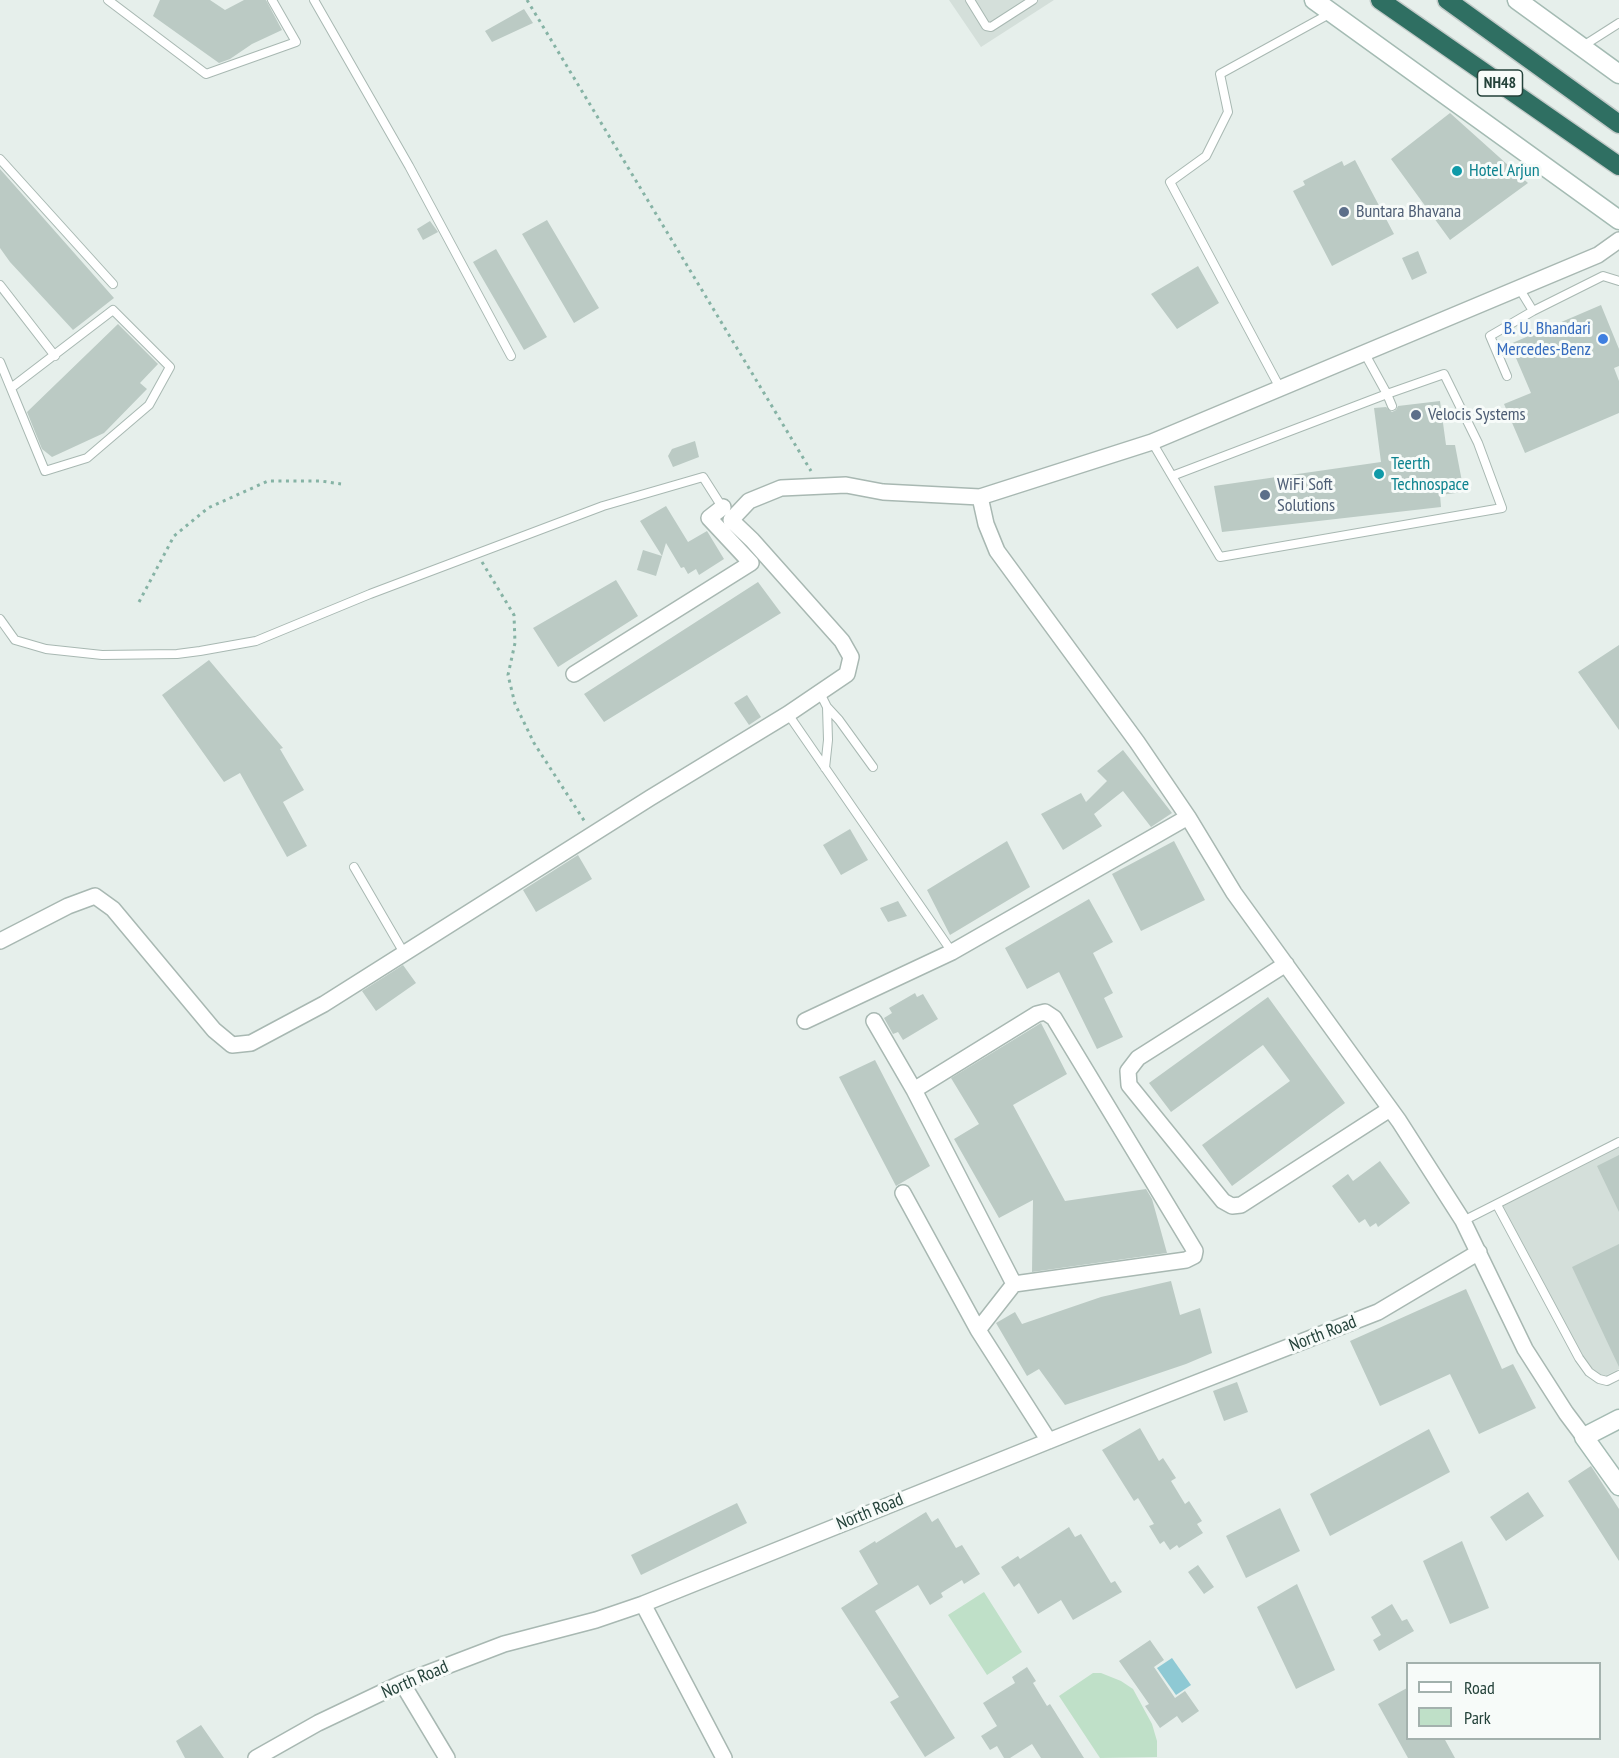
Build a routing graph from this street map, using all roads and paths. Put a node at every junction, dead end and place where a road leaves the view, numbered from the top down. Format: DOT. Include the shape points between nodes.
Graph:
graph roads {
  1 [pos="108,0"];
  2 [pos="272,0"];
  3 [pos="314,0"];
  4 [pos="527,0"];
  5 [pos="970,0"];
  6 [pos="1033,0"];
  7 [pos="1314,0"];
  8 [pos="1380,0"];
  9 [pos="1447,0"];
  10 [pos="1517,0"];
  11 [pos="1332,13"];
  12 [pos="1619,23"];
  13 [pos="1582,46"];
  14 [pos="1619,74"];
  15 [pos="1619,124"];
  16 [pos="0,159"];
  17 [pos="1619,166"];
  18 [pos="1619,220"];
  19 [pos="1619,240"];
  20 [pos="1619,281"];
  21 [pos="113,284"];
  22 [pos="0,285"];
  23 [pos="1519,288"];
  24 [pos="1533,311"];
  25 [pos="1365,354"];
  26 [pos="55,356"];
  27 [pos="511,356"];
  28 [pos="0,362"];
  29 [pos="1507,376"];
  30 [pos="11,388"];
  31 [pos="1280,388"];
  32 [pos="1387,394"];
  33 [pos="1392,406"];
  34 [pos="1152,442"];
  35 [pos="1172,476"];
  36 [pos="341,484"];
  37 [pos="820,486"];
  38 [pos="980,497"];
  39 [pos="727,513"];
  40 [pos="477,553"];
  41 [pos="138,602"];
  42 [pos="0,619"];
  43 [pos="574,674"];
  44 [pos="823,700"];
  45 [pos="788,714"];
  46 [pos="873,767"];
  47 [pos="825,768"];
  48 [pos="1188,817"];
  49 [pos="593,834"];
  50 [pos="354,867"];
  51 [pos="0,941"];
  52 [pos="952,952"];
  53 [pos="404,953"];
  54 [pos="1286,964"];
  55 [pos="874,1021"];
  56 [pos="805,1022"];
  57 [pos="914,1090"];
  58 [pos="1390,1108"];
  59 [pos="1619,1142"];
  60 [pos="903,1193"];
  61 [pos="1497,1205"];
  62 [pos="1463,1221"];
  63 [pos="1479,1252"];
  64 [pos="1014,1284"];
  65 [pos="978,1330"];
  66 [pos="1619,1375"];
  67 [pos="1619,1419"];
  68 [pos="1584,1437"];
  69 [pos="1049,1441"];
  70 [pos="1619,1486"];
  71 [pos="642,1604"];
  72 [pos="402,1683"];
  73 [pos="256,1758"];
  74 [pos="447,1758"];
  75 [pos="724,1758"];
  1 -- 2 [label="lane" via="206,74 296,42"];
  3 -- 27 [label="lane"];
  4 -- 37 [label="path"];
  5 -- 6 [label="lane" via="986,26 991,27"];
  7 -- 11 [label="street"];
  8 -- 17 [label="highway, NH48"];
  9 -- 15 [label="highway, NH48"];
  10 -- 13 [label="street"];
  11 -- 18 [label="street"];
  11 -- 31 [label="lane" via="1220,74 1228,112 1206,156 1170,182"];
  12 -- 13 [label="lane"];
  13 -- 14 [label="street"];
  16 -- 21 [label="lane"];
  19 -- 23 [label="street" via="1598,255"];
  20 -- 24 [label="lane" via="1603,276"];
  22 -- 26 [label="lane"];
  23 -- 24 [label="lane"];
  23 -- 25 [label="street"];
  24 -- 29 [label="lane" via="1490,336"];
  25 -- 31 [label="street"];
  25 -- 32 [label="lane"];
  26 -- 30 [label="lane"];
  26 -- 30 [label="lane" via="113,310 170,367 149,405 87,458 45,471"];
  28 -- 30 [label="lane"];
  31 -- 34 [label="street"];
  32 -- 33 [label="lane"];
  32 -- 35 [label="lane"];
  32 -- 35 [label="lane" via="1444,374 1478,443 1502,508 1220,557"];
  34 -- 35 [label="lane"];
  34 -- 38 [label="street"];
  36 -- 41 [label="path" via="268,481 208,508 174,536"];
  37 -- 38 [label="street"];
  37 -- 39 [label="street" via="781,488"];
  38 -- 48 [label="street" via="997,551"];
  39 -- 40 [label="lane" via="703,477 603,506"];
  39 -- 43 [label="street" via="710,518 751,562"];
  39 -- 44 [label="street" via="842,641 851,657 847,674"];
  40 -- 42 [label="lane" via="256,641 200,651 102,655 46,649 15,640"];
  40 -- 49 [label="path" via="514,615 515,643 508,675 515,704 534,744"];
  44 -- 45 [label="street"];
  44 -- 46 [label="lane"];
  44 -- 47 [label="lane" via="828,740"];
  45 -- 47 [label="lane"];
  45 -- 49 [label="street"];
  47 -- 52 [label="lane"];
  48 -- 52 [label="street"];
  48 -- 54 [label="street" via="1234,893"];
  49 -- 53 [label="street"];
  50 -- 53 [label="lane"];
  51 -- 53 [label="street" via="95,896 113,909 214,1030 232,1045 251,1043 282,1027"];
  52 -- 56 [label="street"];
  54 -- 58 [label="street"];
  54 -- 58 [label="street" via="1138,1058 1128,1071 1129,1085 1223,1201 1232,1206 1241,1205"];
  55 -- 57 [label="street"];
  57 -- 64 [label="street"];
  57 -- 64 [label="street" via="1045,1012 1054,1018 1195,1251 1186,1260"];
  58 -- 62 [label="street"];
  59 -- 61 [label="lane"];
  60 -- 65 [label="street"];
  61 -- 62 [label="lane"];
  61 -- 66 [label="lane" via="1589,1372 1607,1381"];
  62 -- 63 [label="street"];
  63 -- 68 [label="street" via="1525,1349"];
  63 -- 69 [label="street, North Road" via="1378,1312"];
  64 -- 65 [label="street"];
  65 -- 69 [label="street"];
  67 -- 68 [label="street"];
  68 -- 70 [label="street"];
  69 -- 71 [label="street, North Road"];
  71 -- 72 [label="street, North Road" via="504,1644"];
  71 -- 75 [label="street"];
  72 -- 73 [label="street, North Road"];
  72 -- 74 [label="street"];
}
